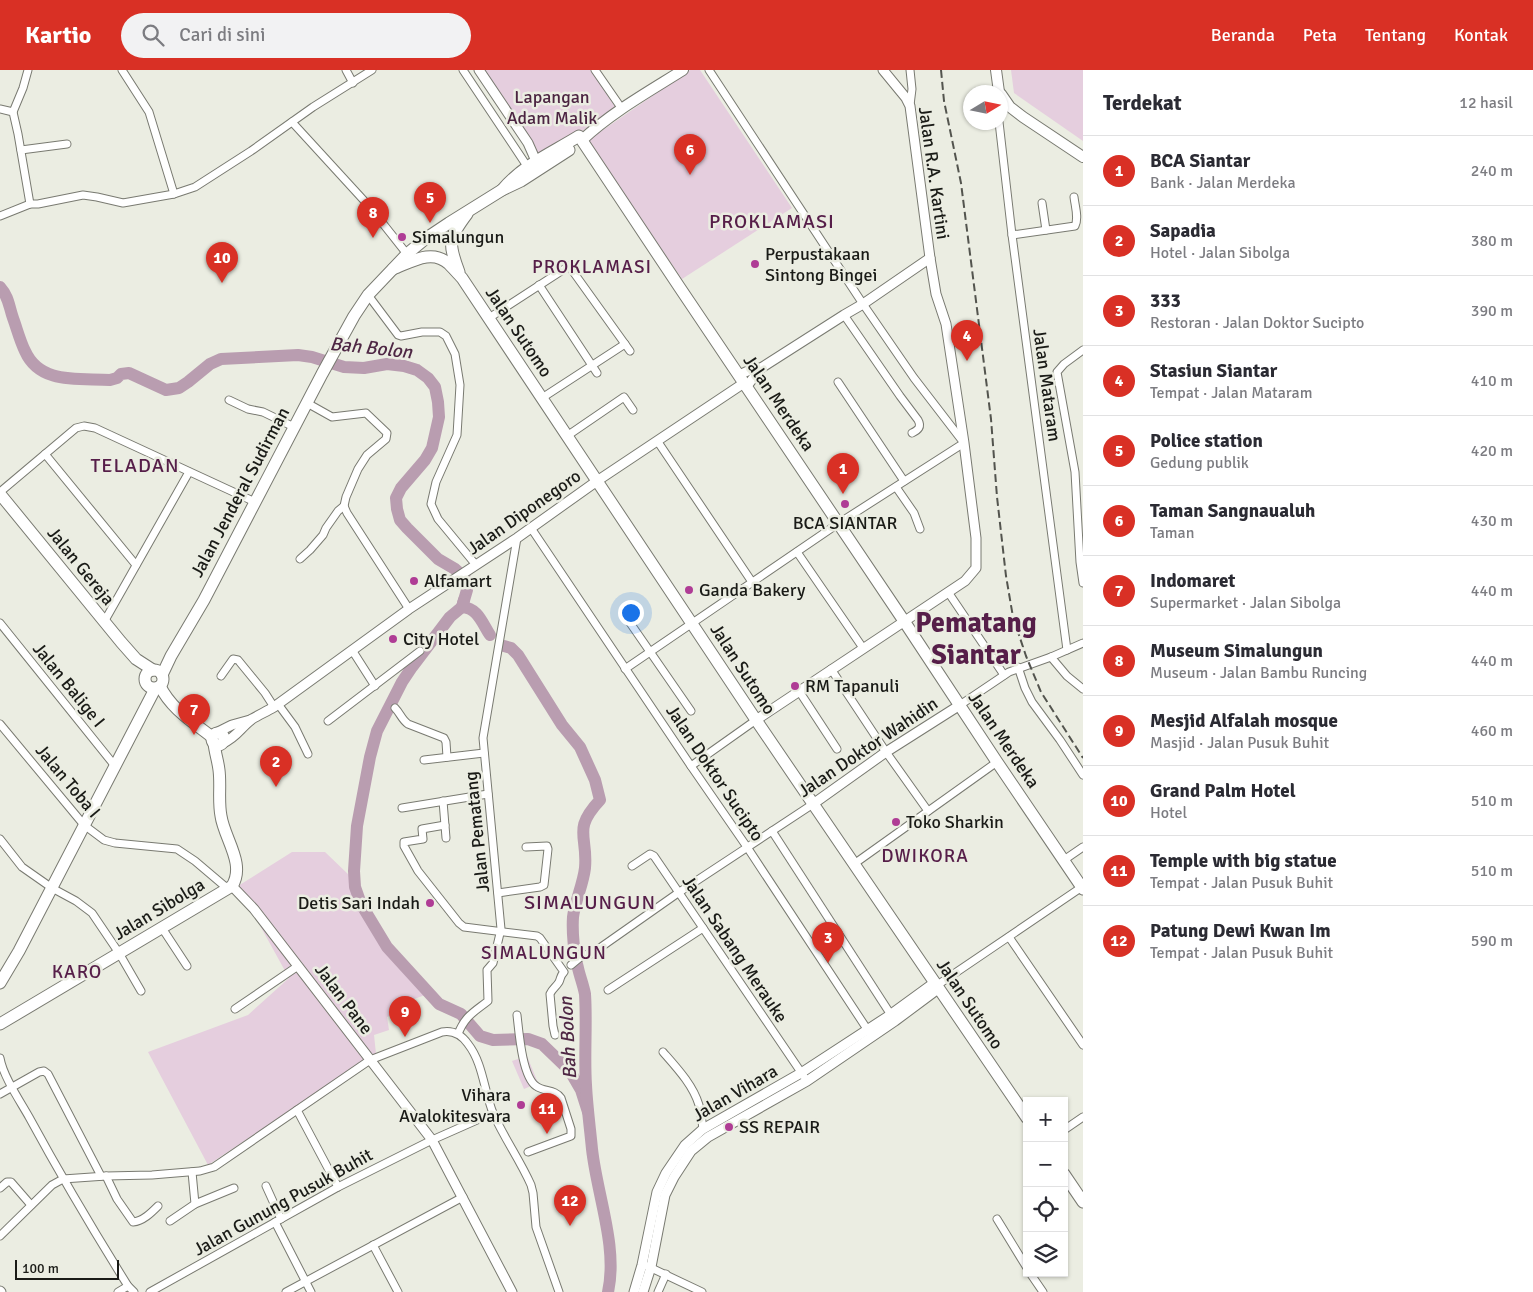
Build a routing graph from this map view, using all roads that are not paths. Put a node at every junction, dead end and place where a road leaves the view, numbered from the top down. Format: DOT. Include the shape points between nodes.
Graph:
graph roads {
  1 [pos="28,70"];
  2 [pos="122,70"];
  3 [pos="346,70"];
  4 [pos="372,70"];
  5 [pos="463,70"];
  6 [pos="479,70"];
  7 [pos="595,70"];
  8 [pos="683,70"];
  9 [pos="709,70"];
  10 [pos="883,70"];
  11 [pos="910,70"];
  12 [pos="996,70"];
  13 [pos="353,83"];
  14 [pos="998,85"];
  15 [pos="1008,104"];
  16 [pos="910,106"];
  17 [pos="0,109"];
  18 [pos="622,109"];
  19 [pos="12,112"];
  20 [pos="292,122"];
  21 [pos="1000,130"];
  22 [pos="581,138"];
  23 [pos="67,144"];
  24 [pos="21,150"];
  25 [pos="1083,157"];
  26 [pos="536,161"];
  27 [pos="502,190"];
  28 [pos="174,194"];
  29 [pos="1074,197"];
  30 [pos="1042,203"];
  31 [pos="30,204"];
  32 [pos="470,210"];
  33 [pos="0,216"];
  34 [pos="1046,230"];
  35 [pos="1012,235"];
  36 [pos="407,254"];
  37 [pos="930,258"];
  38 [pos="393,269"];
  39 [pos="462,278"];
  40 [pos="538,285"];
  41 [pos="368,296"];
  42 [pos="863,304"];
  43 [pos="844,315"];
  44 [pos="489,318"];
  45 [pos="625,344"];
  46 [pos="1083,350"];
  47 [pos="630,351"];
  48 [pos="592,366"];
  49 [pos="761,368"];
  50 [pos="597,373"];
  51 [pos="743,381"];
  52 [pos="838,382"];
  53 [pos="542,398"];
  54 [pos="229,400"];
  55 [pos="307,403"];
  56 [pos="633,410"];
  57 [pos="294,427"];
  58 [pos="912,433"];
  59 [pos="567,436"];
  60 [pos="658,442"];
  61 [pos="964,443"];
  62 [pos="45,454"];
  63 [pos="1083,467"];
  64 [pos="189,472"];
  65 [pos="1075,472"];
  66 [pos="597,481"];
  67 [pos="904,481"];
  68 [pos="896,487"];
  69 [pos="0,493"];
  70 [pos="255,502"];
  71 [pos="344,506"];
  72 [pos="838,523"];
  73 [pos="531,528"];
  74 [pos="920,529"];
  75 [pos="517,538"];
  76 [pos="797,552"];
  77 [pos="300,559"];
  78 [pos="136,565"];
  79 [pos="474,566"];
  80 [pos="752,582"];
  81 [pos="1083,583"];
  82 [pos="948,592"];
  83 [pos="409,609"];
  84 [pos="626,618"];
  85 [pos="904,621"];
  86 [pos="104,622"];
  87 [pos="0,623"];
  88 [pos="692,623"];
  89 [pos="1083,643"];
  90 [pos="862,648"];
  91 [pos="352,650"];
  92 [pos="1067,650"];
  93 [pos="420,651"];
  94 [pos="650,651"];
  95 [pos="1051,657"];
  96 [pos="1018,667"];
  97 [pos="626,669"];
  98 [pos="831,669"];
  99 [pos="1004,675"];
  100 [pos="220,676"];
  101 [pos="155,678"];
  102 [pos="375,686"];
  103 [pos="1083,689"];
  104 [pos="799,691"];
  105 [pos="960,705"];
  106 [pos="276,706"];
  107 [pos="395,708"];
  108 [pos="691,711"];
  109 [pos="756,720"];
  110 [pos="328,721"];
  111 [pos="0,724"];
  112 [pos="218,740"];
  113 [pos="837,749"];
  114 [pos="886,752"];
  115 [pos="484,753"];
  116 [pos="308,754"];
  117 [pos="447,757"];
  118 [pos="424,760"];
  119 [pos="998,762"];
  120 [pos="115,766"];
  121 [pos="691,766"];
  122 [pos="1083,775"];
  123 [pos="488,794"];
  124 [pos="443,801"];
  125 [pos="813,804"];
  126 [pos="402,808"];
  127 [pos="928,811"];
  128 [pos="445,825"];
  129 [pos="84,826"];
  130 [pos="772,831"];
  131 [pos="446,838"];
  132 [pos="0,839"];
  133 [pos="526,847"];
  134 [pos="747,847"];
  135 [pos="1083,847"];
  136 [pos="1064,860"];
  137 [pos="854,864"];
  138 [pos="632,866"];
  139 [pos="230,887"];
  140 [pos="52,888"];
  141 [pos="1082,888"];
  142 [pos="498,893"];
  143 [pos="678,893"];
  144 [pos="162,928"];
  145 [pos="703,928"];
  146 [pos="500,930"];
  147 [pos="1009,937"];
  148 [pos="119,953"];
  149 [pos="571,965"];
  150 [pos="187,966"];
  151 [pos="298,966"];
  152 [pos="0,983"];
  153 [pos="936,986"];
  154 [pos="608,990"];
  155 [pos="141,991"];
  156 [pos="235,1009"];
  157 [pos="517,1015"];
  158 [pos="893,1018"];
  159 [pos="2,1022"];
  160 [pos="870,1033"];
  161 [pos="458,1034"];
  162 [pos="556,1036"];
  163 [pos="1083,1045"];
  164 [pos="664,1052"];
  165 [pos="0,1058"];
  166 [pos="370,1060"];
  167 [pos="801,1073"];
  168 [pos="807,1081"];
  169 [pos="13,1087"];
  170 [pos="0,1094"];
  171 [pos="756,1105"];
  172 [pos="297,1110"];
  173 [pos="1023,1112"];
  174 [pos="493,1113"];
  175 [pos="1083,1117"];
  176 [pos="1068,1127"];
  177 [pos="704,1129"];
  178 [pos="698,1138"];
  179 [pos="432,1140"];
  180 [pos="528,1152"];
  181 [pos="192,1172"];
  182 [pos="104,1176"];
  183 [pos="63,1179"];
  184 [pos="1068,1180"];
  185 [pos="266,1186"];
  186 [pos="338,1187"];
  187 [pos="0,1188"];
  188 [pos="234,1188"];
  189 [pos="462,1197"];
  190 [pos="1083,1202"];
  191 [pos="195,1204"];
  192 [pos="31,1206"];
  193 [pos="158,1206"];
  194 [pos="997,1219"];
  195 [pos="170,1221"];
  196 [pos="278,1221"];
  197 [pos="0,1236"];
  198 [pos="373,1245"];
  199 [pos="1023,1261"];
  200 [pos="646,1266"];
  201 [pos="666,1274"];
  202 [pos="1033,1277"];
  203 [pos="306,1282"];
  204 [pos="128,1286"];
  205 [pos="118,1292"];
  206 [pos="134,1292"];
  207 [pos="150,1292"];
  208 [pos="286,1292"];
  209 [pos="312,1292"];
  210 [pos="398,1292"];
  211 [pos="512,1292"];
  212 [pos="559,1292"];
  213 [pos="634,1292"];
  214 [pos="643,1292"];
  215 [pos="658,1292"];
  216 [pos="702,1292"];
  217 [pos="1043,1292"];
  1 -- 19 [label="street"];
  2 -- 28 [label="street" via="149,112"];
  3 -- 13 [label="street"];
  4 -- 13 [label="street"];
  5 -- 26 [label="street"];
  6 -- 26 [label="street" via="528,142"];
  7 -- 18 [label="street"];
  8 -- 18 [label="main road"];
  9 -- 42 [label="street"];
  10 -- 16 [label="street, Jalan R.A. Kartini"];
  11 -- 16 [label="street"];
  12 -- 14 [label="main road"];
  13 -- 20 [label="street"];
  15 -- 25 [label="main road"];
  16 -- 37 [label="street, Jalan R.A. Kartini"];
  17 -- 19 [label="street"];
  18 -- 22 [label="main road"];
  19 -- 24 [label="street"];
  20 -- 28 [label="street" via="195,187"];
  20 -- 36 [label="street" via="369,206"];
  21 -- 35 [label="street, Jalan Mataram"];
  22 -- 26 [label="main road"];
  22 -- 27 [label="main road" via="521,181"];
  22 -- 51 [label="main road, Jalan Merdeka"];
  23 -- 24 [label="street"];
  24 -- 31 [label="street"];
  26 -- 27 [label="main road" via="514,176"];
  27 -- 32 [label="main road"];
  28 -- 31 [label="street" via="123,203 84,196"];
  29 -- 34 [label="street" via="1075,226"];
  30 -- 34 [label="street"];
  31 -- 33 [label="street"];
  32 -- 36 [label="main road"];
  32 -- 39 [label="main road" via="451,242"];
  34 -- 35 [label="street"];
  35 -- 92 [label="street, Jalan Mataram"];
  36 -- 38 [label="main road"];
  37 -- 42 [label="street, Jalan Diponegoro"];
  37 -- 61 [label="street, Jalan R.A. Kartini" via="936,294 946,324"];
  38 -- 39 [label="main road, Jalan Sutomo" via="430,256 447,262"];
  38 -- 41 [label="main road"];
  39 -- 44 [label="main road, Jalan Sutomo"];
  40 -- 44 [label="street"];
  40 -- 45 [label="street" via="570,266"];
  40 -- 48 [label="street"];
  41 -- 55 [label="main road, Jalan Jenderal Sudirman"];
  41 -- 79 [label="street" via="398,335 440,332 446,336 455,354 460,384 458,435 436,482 431,504 438,519"];
  42 -- 43 [label="street, Jalan Diponegoro"];
  42 -- 61 [label="street"];
  43 -- 49 [label="street, Jalan Diponegoro"];
  43 -- 58 [label="street" via="918,420 920,427"];
  44 -- 53 [label="main road, Jalan Sutomo"];
  45 -- 47 [label="street"];
  45 -- 48 [label="street"];
  46 -- 65 [label="street" via="1057,372"];
  48 -- 50 [label="street"];
  48 -- 53 [label="street"];
  49 -- 51 [label="street, Jalan Diponegoro"];
  49 -- 51 [label="street, Jalan Diponegoro" via="750,370"];
  51 -- 60 [label="street, Jalan Diponegoro"];
  51 -- 72 [label="main road, Jalan Merdeka"];
  52 -- 67 [label="street"];
  53 -- 59 [label="main road, Jalan Sutomo"];
  54 -- 57 [label="street"];
  55 -- 57 [label="main road, Jalan Jenderal Sudirman"];
  55 -- 71 [label="street" via="332,417 366,413 387,433 386,439 367,455 358,469"];
  56 -- 59 [label="street" via="624,397"];
  57 -- 70 [label="main road, Jalan Jenderal Sudirman"];
  59 -- 66 [label="main road, Jalan Sutomo"];
  60 -- 66 [label="street, Jalan Diponegoro"];
  60 -- 80 [label="street"];
  61 -- 67 [label="street"];
  61 -- 82 [label="street, Jalan R.A. Kartini" via="976,538 976,568 966,580"];
  62 -- 64 [label="street" via="76,428 89,426"];
  62 -- 69 [label="street"];
  62 -- 78 [label="street"];
  63 -- 65 [label="street"];
  64 -- 70 [label="street"];
  64 -- 78 [label="street"];
  65 -- 81 [label="street"];
  66 -- 73 [label="street, Jalan Diponegoro"];
  66 -- 88 [label="main road, Jalan Sutomo"];
  67 -- 68 [label="street"];
  68 -- 72 [label="street"];
  68 -- 74 [label="street" via="914,513"];
  69 -- 86 [label="main road, Jalan Gereja"];
  70 -- 101 [label="main road, Jalan Jenderal Sudirman" via="204,600"];
  71 -- 77 [label="street"];
  71 -- 83 [label="street"];
  72 -- 76 [label="street"];
  72 -- 85 [label="main road, Jalan Merdeka"];
  73 -- 75 [label="street, Jalan Diponegoro"];
  73 -- 97 [label="street, Jalan Doktor Sucipto"];
  75 -- 79 [label="street, Jalan Diponegoro"];
  75 -- 115 [label="street, Jalan Pematang" via="486,718"];
  76 -- 80 [label="street"];
  76 -- 90 [label="street"];
  78 -- 86 [label="street"];
  79 -- 83 [label="street, Jalan Diponegoro"];
  80 -- 88 [label="street"];
  82 -- 85 [label="street"];
  82 -- 99 [label="street"];
  83 -- 91 [label="street, Jalan Diponegoro"];
  84 -- 94 [label="street"];
  85 -- 90 [label="street"];
  85 -- 105 [label="main road, Jalan Merdeka"];
  86 -- 101 [label="main road, Jalan Gereja"];
  87 -- 120 [label="street, Jalan Balige I"];
  88 -- 94 [label="street"];
  88 -- 109 [label="main road, Jalan Sutomo"];
  89 -- 92 [label="street, Jalan Doktor Wahidin"];
  90 -- 98 [label="street"];
  91 -- 102 [label="street"];
  91 -- 106 [label="street, Jalan Diponegoro"];
  92 -- 95 [label="street, Jalan Doktor Wahidin"];
  93 -- 102 [label="street"];
  94 -- 97 [label="street"];
  94 -- 108 [label="street"];
  95 -- 96 [label="street, Jalan Doktor Wahidin"];
  95 -- 103 [label="street"];
  96 -- 99 [label="street, Jalan Doktor Wahidin"];
  96 -- 122 [label="street" via="1032,702"];
  97 -- 121 [label="street, Jalan Doktor Sucipto"];
  98 -- 104 [label="street"];
  98 -- 114 [label="street"];
  99 -- 105 [label="street, Jalan Doktor Wahidin"];
  100 -- 106 [label="street" via="233,659 238,660"];
  101 -- 112 [label="main road" via="175,708"];
  101 -- 120 [label="main road, Jalan Jenderal Sudirman"];
  102 -- 110 [label="street"];
  104 -- 109 [label="street"];
  104 -- 113 [label="street"];
  105 -- 114 [label="street, Jalan Doktor Wahidin"];
  105 -- 119 [label="main road, Jalan Merdeka"];
  106 -- 112 [label="street, Jalan Diponegoro" via="250,720 232,725"];
  106 -- 116 [label="street" via="294,727"];
  107 -- 117 [label="street" via="408,724 444,738"];
  109 -- 121 [label="street"];
  109 -- 125 [label="main road, Jalan Sutomo"];
  111 -- 129 [label="street, Jalan Toba I"];
  112 -- 139 [label="main road, Jalan Sibolga" via="223,758 219,768 220,816 232,848 236,873 236,881"];
  114 -- 125 [label="street, Jalan Doktor Wahidin"];
  114 -- 127 [label="street"];
  115 -- 117 [label="street"];
  115 -- 123 [label="street, Jalan Pematang"];
  117 -- 118 [label="street"];
  119 -- 127 [label="street"];
  119 -- 136 [label="main road, Jalan Merdeka"];
  120 -- 129 [label="main road, Jalan Jenderal Sudirman"];
  121 -- 134 [label="street, Jalan Doktor Sucipto"];
  123 -- 124 [label="street"];
  123 -- 142 [label="street, Jalan Pematang"];
  124 -- 126 [label="street"];
  124 -- 128 [label="street"];
  125 -- 130 [label="street, Jalan Doktor Wahidin"];
  125 -- 137 [label="main road, Jalan Sutomo"];
  127 -- 137 [label="street"];
  128 -- 131 [label="street"];
  128 -- 146 [label="street, Jalan Pematang" via="422,829 423,840 404,842 404,846 418,871 464,927"];
  129 -- 139 [label="street, Jalan Toba I" via="104,840 115,843 177,849"];
  129 -- 140 [label="main road, Jalan Jenderal Sudirman"];
  130 -- 134 [label="street, Jalan Doktor Wahidin"];
  130 -- 158 [label="street"];
  132 -- 140 [label="street" via="22,867"];
  133 -- 142 [label="street" via="547,846 544,885"];
  134 -- 143 [label="street, Jalan Doktor Wahidin"];
  134 -- 160 [label="street, Jalan Doktor Sucipto"];
  135 -- 136 [label="street"];
  136 -- 141 [label="main road, Jalan Merdeka"];
  137 -- 153 [label="main road, Jalan Sutomo"];
  138 -- 143 [label="street, Jalan Sabang Merauke" via="652,855"];
  139 -- 144 [label="main road, Jalan Sibolga"];
  139 -- 151 [label="street, Jalan Pane" via="254,909"];
  140 -- 148 [label="street" via="92,913"];
  140 -- 152 [label="main road, Jalan Jenderal Sudirman"];
  141 -- 147 [label="street"];
  142 -- 146 [label="street, Jalan Pematang"];
  143 -- 145 [label="street, Jalan Sabang Merauke"];
  143 -- 149 [label="street, Jalan Doktor Wahidin"];
  144 -- 148 [label="main road, Jalan Sibolga"];
  144 -- 150 [label="street"];
  145 -- 154 [label="street"];
  145 -- 167 [label="street, Jalan Sabang Merauke"];
  146 -- 161 [label="street" via="493,962 487,970 488,1001 462,1023"];
  146 -- 162 [label="street" via="537,936 564,972 550,994"];
  147 -- 153 [label="street"];
  147 -- 163 [label="street"];
  148 -- 155 [label="street"];
  148 -- 159 [label="main road, Jalan Sibolga"];
  151 -- 156 [label="street"];
  151 -- 166 [label="street, Jalan Pane"];
  153 -- 158 [label="street, Jalan Vihara"];
  153 -- 173 [label="main road, Jalan Sutomo"];
  157 -- 180 [label="street" via="523,1060 530,1079 536,1086 558,1094 572,1129 571,1136"];
  158 -- 160 [label="street, Jalan Vihara"];
  160 -- 167 [label="street, Jalan Vihara"];
  160 -- 168 [label="street, Jalan Vihara"];
  161 -- 166 [label="street" via="442,1032"];
  161 -- 174 [label="street" via="476,1058"];
  164 -- 177 [label="street" via="692,1090"];
  165 -- 169 [label="street"];
  166 -- 172 [label="street"];
  166 -- 179 [label="street, Jalan Pane"];
  167 -- 168 [label="street, Jalan Sabang Merauke"];
  167 -- 171 [label="street, Jalan Vihara"];
  168 -- 171 [label="street, Jalan Vihara"];
  169 -- 170 [label="street"];
  169 -- 182 [label="street" via="39,1072 48,1074"];
  169 -- 183 [label="street"];
  171 -- 177 [label="street, Jalan Vihara"];
  171 -- 178 [label="street, Jalan Vihara"];
  172 -- 181 [label="street" via="214,1166"];
  172 -- 186 [label="street"];
  174 -- 179 [label="street, Jalan Gunung Pusuk Buhit"];
  174 -- 212 [label="street" via="534,1193 536,1227"];
  175 -- 176 [label="street"];
  177 -- 178 [label="street, Jalan Vihara"];
  178 -- 200 [label="street, Jalan Vihara" via="661,1194"];
  179 -- 186 [label="street, Jalan Gunung Pusuk Buhit"];
  179 -- 189 [label="street, Jalan Pane"];
  181 -- 182 [label="street"];
  181 -- 191 [label="street"];
  182 -- 183 [label="street"];
  182 -- 193 [label="street" via="133,1222 138,1222"];
  183 -- 192 [label="street" via="52,1185"];
  183 -- 204 [label="street"];
  184 -- 190 [label="main road"];
  185 -- 196 [label="street"];
  186 -- 196 [label="street, Jalan Gunung Pusuk Buhit"];
  187 -- 192 [label="street" via="11,1182"];
  188 -- 191 [label="street"];
  189 -- 198 [label="street"];
  189 -- 211 [label="street, Jalan Pane"];
  191 -- 195 [label="street"];
  192 -- 197 [label="street"];
  194 -- 199 [label="street"];
  196 -- 203 [label="street"];
  196 -- 207 [label="street, Jalan Gunung Pusuk Buhit"];
  198 -- 203 [label="street"];
  198 -- 210 [label="street"];
  200 -- 201 [label="street"];
  200 -- 213 [label="street, Jalan Vihara"];
  200 -- 214 [label="street, Jalan Vihara"];
  201 -- 215 [label="street"];
  201 -- 216 [label="street"];
  202 -- 217 [label="street"];
  203 -- 208 [label="street"];
  203 -- 209 [label="street"];
  204 -- 205 [label="street"];
  204 -- 206 [label="street"];
}
